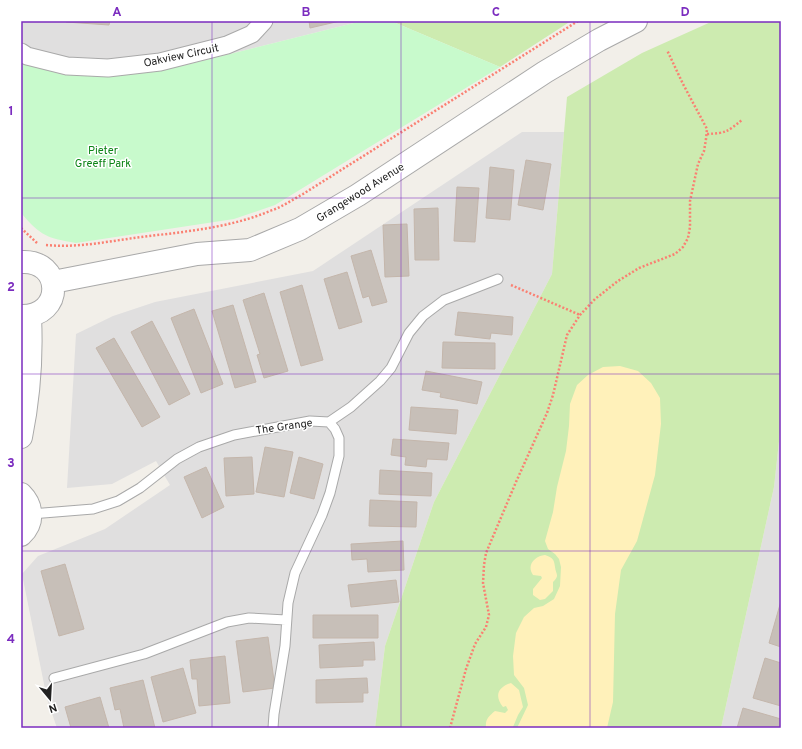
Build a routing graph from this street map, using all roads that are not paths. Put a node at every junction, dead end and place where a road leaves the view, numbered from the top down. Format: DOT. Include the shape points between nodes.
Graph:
graph roads {
  1 [pos="264,21"];
  2 [pos="636,21"];
  3 [pos="21,52"];
  4 [pos="21,262"];
  5 [pos="498,279"];
  6 [pos="53,282"];
  7 [pos="26,316"];
  8 [pos="329,422"];
  9 [pos="21,437"];
  10 [pos="21,494"];
  11 [pos="31,514"];
  12 [pos="21,535"];
  13 [pos="286,620"];
  14 [pos="54,678"];
  15 [pos="273,728"];
  1 -- 3 [label="street, Oakview Circuit" via="252,34 227,45 160,62 108,68 67,66"];
  2 -- 6 [label="street, Grangewood Avenue" via="545,72 358,195 300,229 250,250 197,254"];
  4 -- 6 [label="street" via="36,263 50,274"];
  5 -- 8 [label="lane, The Grange" via="444,300 424,316 409,333 391,368 380,381 351,408"];
  6 -- 7 [label="street" via="54,291 46,308 39,314"];
  7 -- 9 [label="street" via="32,348 26,415"];
  8 -- 11 [label="lane, The Grange" via="310,421 234,435 199,447 177,459 140,488 118,501 93,509"];
  8 -- 13 [label="lane" via="336,429 339,438 339,456 325,507 295,573"];
  10 -- 11 [label="street" via="30,506"];
  11 -- 12 [label="street" via="30,523"];
  13 -- 14 [label="lane" via="249,618 227,622 144,654"];
  13 -- 15 [label="lane" via="285,646"];
}
